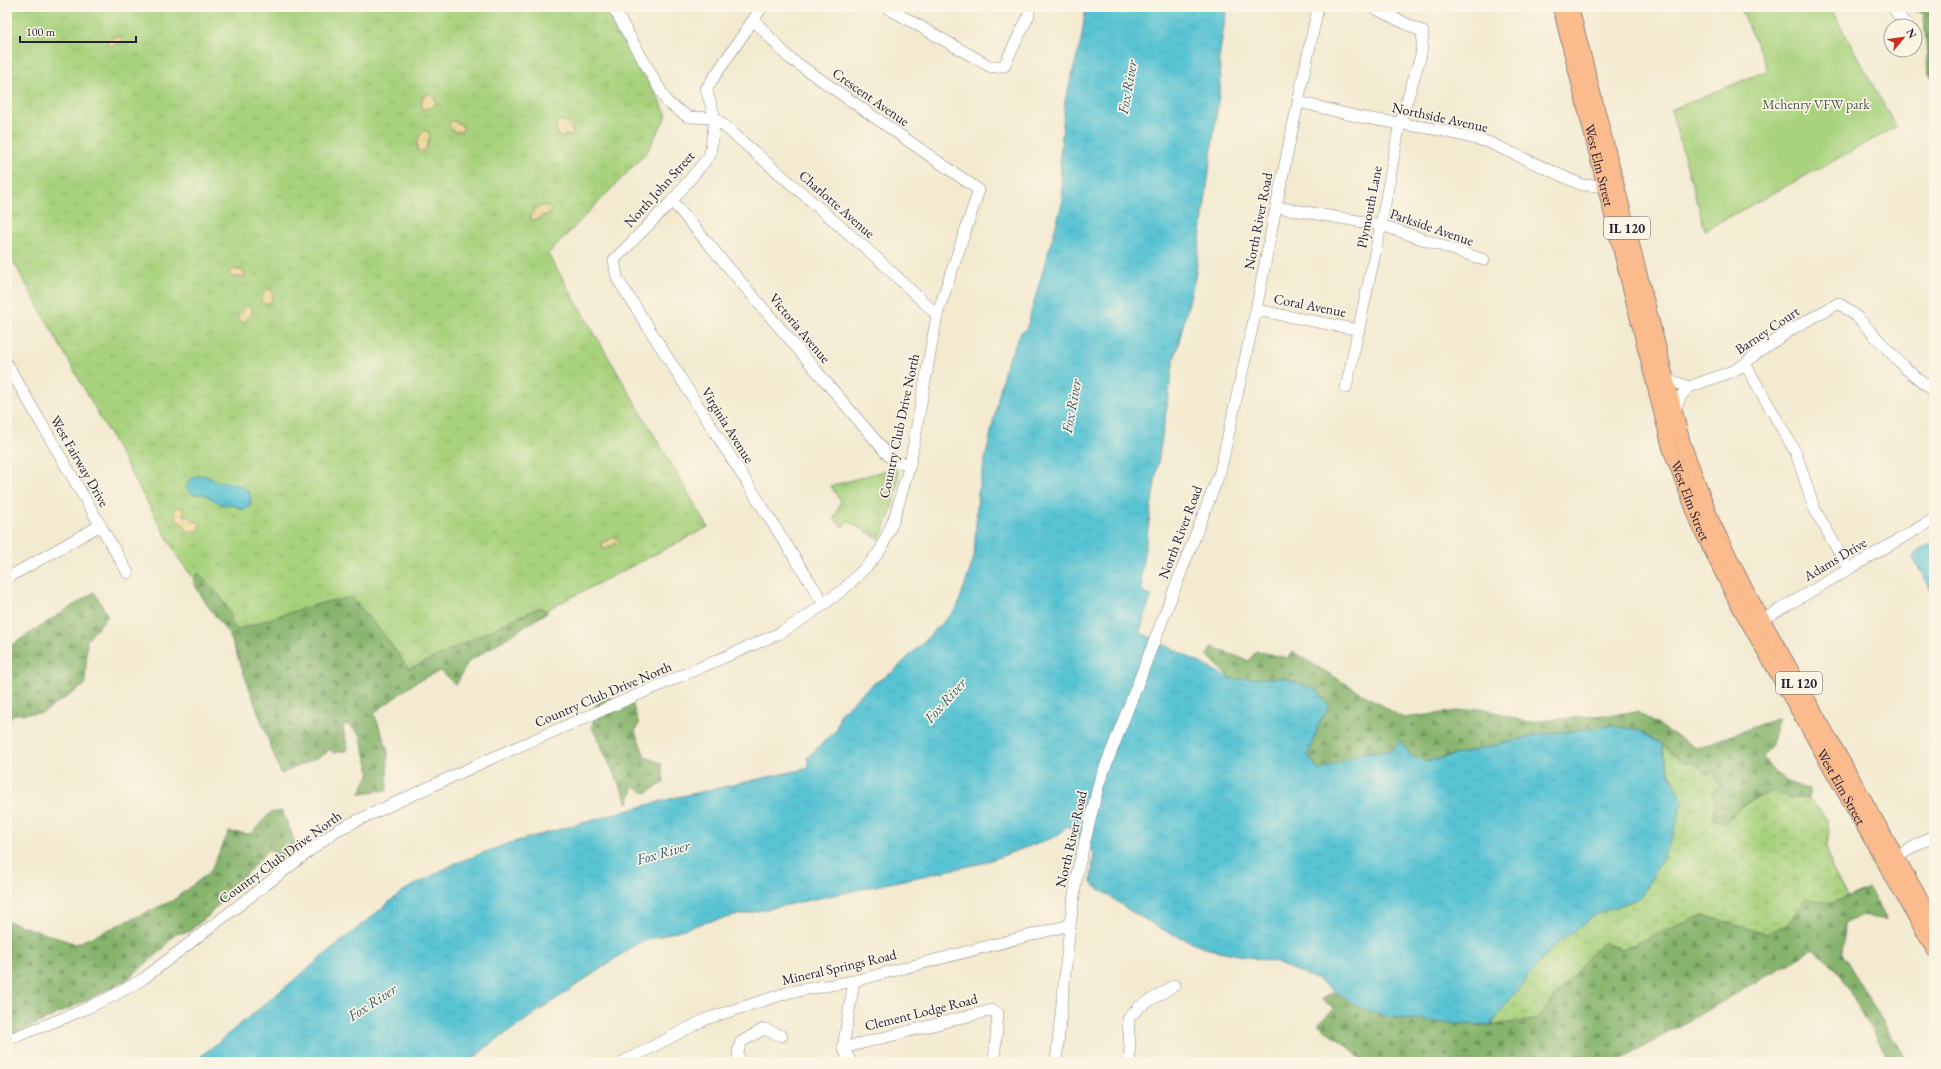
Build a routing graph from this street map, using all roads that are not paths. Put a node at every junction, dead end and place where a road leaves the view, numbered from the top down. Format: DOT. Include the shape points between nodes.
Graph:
graph roads {
  1 [pos="613,7"];
  2 [pos="886,7"];
  3 [pos="1030,7"];
  4 [pos="1318,7"];
  5 [pos="1372,7"];
  6 [pos="1560,7"];
  7 [pos="1571,7"];
  8 [pos="1892,7"];
  9 [pos="761,8"];
  10 [pos="1901,18"];
  11 [pos="754,20"];
  12 [pos="1299,102"];
  13 [pos="715,118"];
  14 [pos="1400,123"];
  15 [pos="1610,185"];
  16 [pos="979,190"];
  17 [pos="672,201"];
  18 [pos="1276,206"];
  19 [pos="1381,225"];
  20 [pos="614,260"];
  21 [pos="1484,260"];
  22 [pos="1256,310"];
  23 [pos="937,314"];
  24 [pos="1359,330"];
  25 [pos="7,364"];
  26 [pos="1745,364"];
  27 [pos="1666,379"];
  28 [pos="1689,387"];
  29 [pos="1346,388"];
  30 [pos="1934,391"];
  31 [pos="1675,411"];
  32 [pos="910,464"];
  33 [pos="1934,519"];
  34 [pos="99,526"];
  35 [pos="1848,568"];
  36 [pos="128,573"];
  37 [pos="7,578"];
  38 [pos="824,604"];
  39 [pos="1757,623"];
  40 [pos="1934,835"];
  41 [pos="1891,860"];
  42 [pos="1934,922"];
  43 [pos="1070,925"];
  44 [pos="1934,950"];
  45 [pos="854,981"];
  46 [pos="1175,985"];
  47 [pos="782,1036"];
  48 [pos="7,1040"];
  49 [pos="843,1048"];
  50 [pos="623,1062"];
  51 [pos="739,1062"];
  52 [pos="851,1062"];
  53 [pos="994,1062"];
  54 [pos="1056,1062"];
  55 [pos="1129,1062"];
  1 -- 13 [label="street" via="667,102 688,117"];
  2 -- 3 [label="street" via="991,67 1004,66 1030,15"];
  4 -- 12 [label="street, North River Road"];
  5 -- 14 [label="street, Plymouth Lane" via="1422,32 1421,55"];
  6 -- 15 [label="main road, West Elm Street / IL 120"];
  7 -- 15 [label="main road, West Elm Street / IL 120"];
  8 -- 10 [label="street"];
  9 -- 11 [label="street, North John Street"];
  11 -- 13 [label="street, North John Street" via="706,89"];
  11 -- 16 [label="street, Crescent Avenue" via="788,57"];
  12 -- 14 [label="street, Northside Avenue" via="1359,117"];
  12 -- 18 [label="street, North River Road"];
  13 -- 17 [label="street, North John Street" via="710,155"];
  13 -- 23 [label="street, Charlotte Avenue" via="878,259"];
  14 -- 15 [label="street, Northside Avenue" via="1488,142 1582,185"];
  14 -- 19 [label="street, Plymouth Lane"];
  15 -- 27 [label="main road, West Elm Street / IL 120" via="1645,291"];
  15 -- 39 [label="main road, West Elm Street / IL 120" via="1670,448 1701,529 1735,599"];
  16 -- 23 [label="street, Country Club Drive North"];
  17 -- 20 [label="street, North John Street"];
  17 -- 32 [label="street, Victoria Avenue" via="894,462"];
  18 -- 19 [label="street, Parkside Avenue"];
  18 -- 22 [label="street, North River Road"];
  19 -- 21 [label="street, Parkside Avenue"];
  19 -- 24 [label="street, Plymouth Lane"];
  20 -- 38 [label="street, Virginia Avenue" via="617,278"];
  22 -- 24 [label="street, Coral Avenue"];
  22 -- 43 [label="street, North River Road" via="1220,472 1100,783 1077,874"];
  23 -- 32 [label="street, Country Club Drive North"];
  24 -- 29 [label="street, Plymouth Lane"];
  25 -- 34 [label="street, West Fairway Drive"];
  26 -- 28 [label="street, Barney Court"];
  26 -- 30 [label="street, Barney Court" via="1794,328 1839,303 1857,317 1906,370"];
  26 -- 35 [label="street" via="1796,453 1814,508"];
  27 -- 28 [label="street"];
  27 -- 31 [label="main road, West Elm Street / IL 120"];
  28 -- 31 [label="street" via="1680,397"];
  31 -- 39 [label="main road, West Elm Street / IL 120" via="1683,443 1713,523 1747,592"];
  32 -- 38 [label="street, Country Club Drive North" via="894,519 881,549 856,577"];
  33 -- 35 [label="street, Adams Drive"];
  34 -- 36 [label="street, West Fairway Drive"];
  34 -- 37 [label="street"];
  35 -- 39 [label="street, Adams Drive"];
  38 -- 48 [label="street, Country Club Drive North" via="780,633 499,755 337,830 144,979 120,993"];
  39 -- 41 [label="main road, West Elm Street / IL 120"];
  40 -- 41 [label="street"];
  41 -- 42 [label="main road, West Elm Street / IL 120"];
  41 -- 44 [label="main road, West Elm Street / IL 120"];
  43 -- 45 [label="street, Mineral Springs Road"];
  43 -- 54 [label="street, North River Road"];
  45 -- 49 [label="street"];
  45 -- 50 [label="street, Mineral Springs Road" via="790,992 706,1019"];
  46 -- 55 [label="street" via="1139,1007 1128,1019"];
  47 -- 51 [label="street" via="764,1029 755,1033 741,1042"];
  49 -- 52 [label="street"];
  49 -- 53 [label="street, Clement Lodge Road" via="992,1010 998,1013"];
}
